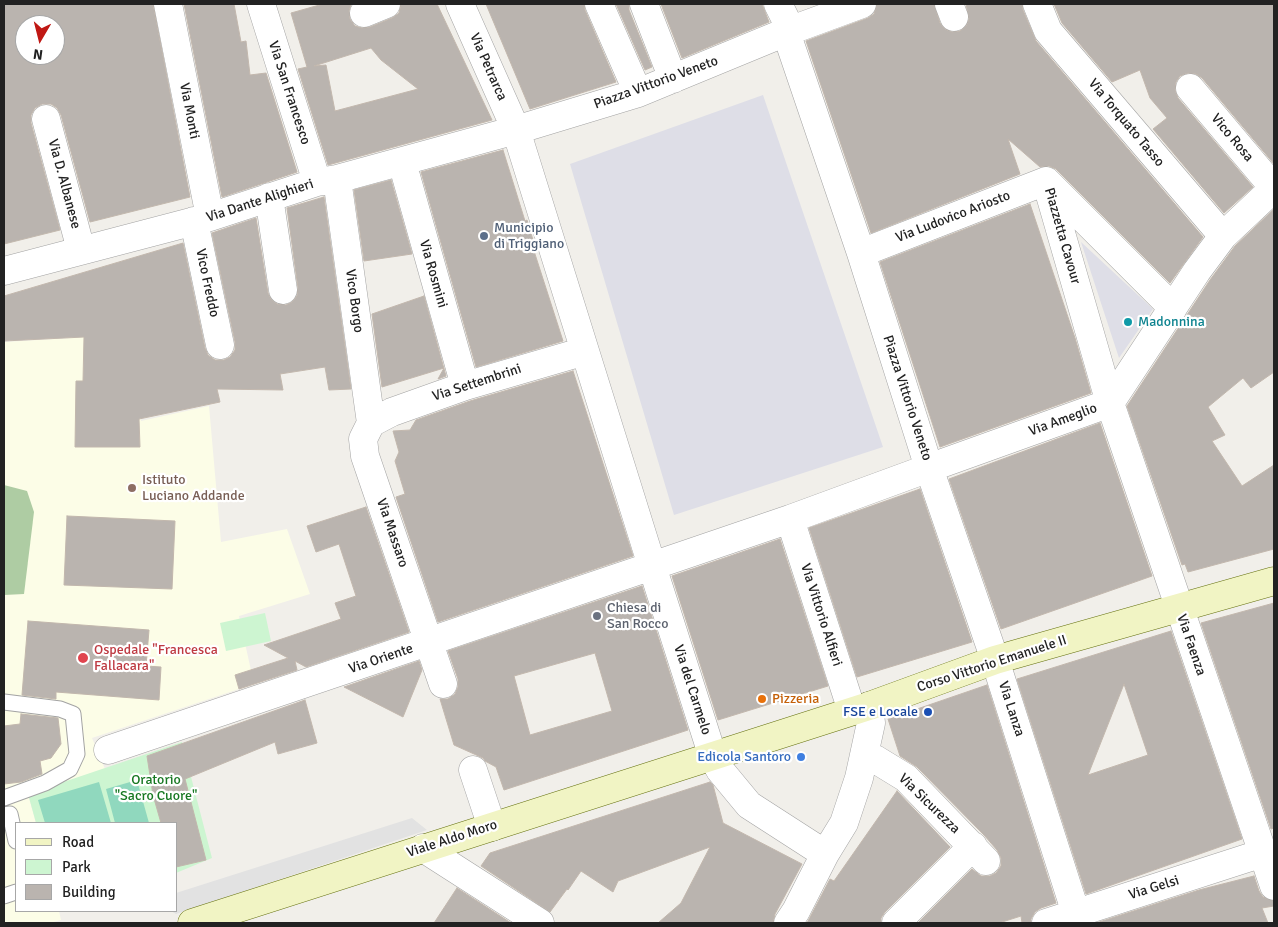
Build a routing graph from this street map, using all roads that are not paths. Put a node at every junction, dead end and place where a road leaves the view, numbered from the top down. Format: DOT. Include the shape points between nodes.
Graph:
graph roads {
  1 [pos="168,4"];
  2 [pos="261,4"];
  3 [pos="460,4"];
  4 [pos="599,4"];
  5 [pos="644,4"];
  6 [pos="778,4"];
  7 [pos="862,4"];
  8 [pos="1038,4"];
  9 [pos="786,32"];
  10 [pos="673,79"];
  11 [pos="1190,88"];
  12 [pos="638,93"];
  13 [pos="46,118"];
  14 [pos="516,130"];
  15 [pos="402,162"];
  16 [pos="327,181"];
  17 [pos="1046,181"];
  18 [pos="1274,188"];
  19 [pos="269,197"];
  20 [pos="202,219"];
  21 [pos="1223,236"];
  22 [pos="81,250"];
  23 [pos="861,253"];
  24 [pos="4,271"];
  25 [pos="283,290"];
  26 [pos="1173,308"];
  27 [pos="220,345"];
  28 [pos="585,351"];
  29 [pos="465,386"];
  30 [pos="1110,403"];
  31 [pos="371,423"];
  32 [pos="929,468"];
  33 [pos="790,519"];
  34 [pos="652,566"];
  35 [pos="1274,581"];
  36 [pos="1179,607"];
  37 [pos="430,642"];
  38 [pos="995,660"];
  39 [pos="443,684"];
  40 [pos="4,702"];
  41 [pos="860,708"];
  42 [pos="108,750"];
  43 [pos="865,756"];
  44 [pos="713,757"];
  45 [pos="473,770"];
  46 [pos="4,798"];
  47 [pos="4,815"];
  48 [pos="492,827"];
  49 [pos="15,836"];
  50 [pos="423,848"];
  51 [pos="825,854"];
  52 [pos="1263,854"];
  53 [pos="1274,886"];
  54 [pos="507,914"];
  55 [pos="1077,918"];
  56 [pos="192,923"];
  57 [pos="540,923"];
  58 [pos="788,923"];
  59 [pos="896,923"];
  60 [pos="1046,923"];
  1 -- 20 [label="street, Via Monti"];
  2 -- 16 [label="street, Via San Francesco"];
  3 -- 14 [label="street, Via Petrarca"];
  4 -- 12 [label="street"];
  5 -- 10 [label="street"];
  6 -- 9 [label="street" via="786,20"];
  7 -- 9 [label="street"];
  8 -- 21 [label="street, Via Torquato Tasso" via="1048,31"];
  9 -- 10 [label="street, Piazza Vittorio Veneto"];
  9 -- 23 [label="street, Piazza Vittorio Veneto"];
  10 -- 12 [label="street, Piazza Vittorio Veneto"];
  11 -- 18 [label="street, Vico Rosa"];
  12 -- 14 [label="street, Piazza Vittorio Veneto"];
  13 -- 22 [label="street, Via D. Albanese"];
  14 -- 15 [label="street, Via Dante Alighieri"];
  14 -- 28 [label="street"];
  15 -- 16 [label="street, Via Dante Alighieri"];
  15 -- 29 [label="street, Via Rosmini"];
  16 -- 19 [label="street, Via Dante Alighieri"];
  16 -- 31 [label="street, Vico Borgo"];
  17 -- 23 [label="street, Via Ludovico Ariosto"];
  17 -- 26 [label="street, Piazzetta Cavour"];
  17 -- 30 [label="street, Piazzetta Cavour"];
  18 -- 21 [label="street, Via Ameglio"];
  19 -- 20 [label="street, Via Dante Alighieri"];
  19 -- 25 [label="street"];
  20 -- 22 [label="street, Via Dante Alighieri"];
  20 -- 27 [label="street, Vico Freddo"];
  21 -- 26 [label="street, Via Ameglio"];
  22 -- 24 [label="street, Via Dante Alighieri"];
  23 -- 32 [label="street, Piazza Vittorio Veneto"];
  26 -- 30 [label="street, Via Ameglio"];
  28 -- 29 [label="street, Via Settembrini"];
  28 -- 34 [label="street"];
  29 -- 31 [label="street, Via Settembrini" via="392,412"];
  30 -- 32 [label="street, Via Ameglio"];
  30 -- 36 [label="street, Via Faenza"];
  31 -- 37 [label="street, Via Massaro" via="363,438 365,456"];
  32 -- 33 [label="street, Piazza Vittorio Veneto"];
  32 -- 38 [label="street, Via Lanza"];
  33 -- 34 [label="street, Piazza Vittorio Veneto"];
  33 -- 41 [label="street, Via Vittorio Alfieri"];
  34 -- 37 [label="street, Via Oriente"];
  34 -- 44 [label="street, Via del Carmelo"];
  35 -- 36 [label="street, Corso Vittorio Emanuele II"];
  36 -- 38 [label="street, Corso Vittorio Emanuele II"];
  36 -- 52 [label="street, Via Faenza"];
  37 -- 39 [label="street, Via Massaro"];
  37 -- 42 [label="street, Via Oriente"];
  38 -- 41 [label="street, Corso Vittorio Emanuele II"];
  38 -- 55 [label="street, Via Lanza"];
  40 -- 46 [label="lane" via="60,709 73,714 77,754 70,769 45,783"];
  41 -- 43 [label="street, Via Vittorio Alfieri" via="871,723"];
  41 -- 44 [label="street, Corso Vittorio Emanuele II"];
  43 -- 51 [label="street, Via Vittorio Alfieri" via="844,824"];
  43 -- 59 [label="street, Via Sicurezza" via="906,778 979,853"];
  44 -- 48 [label="street, Viale Aldo Moro"];
  44 -- 51 [label="street, Via del Carmelo" via="749,805"];
  45 -- 48 [label="street"];
  47 -- 49 [label="lane" via="10,814"];
  48 -- 50 [label="street, Viale Aldo Moro"];
  50 -- 54 [label="street"];
  50 -- 56 [label="street, Viale Aldo Moro"];
  51 -- 58 [label="street, Via Vittorio Alfieri"];
  52 -- 53 [label="street, Via Faenza"];
  52 -- 55 [label="street, Via Gelsi"];
  54 -- 57 [label="street"];
  55 -- 60 [label="street, Via Gelsi"];
}
